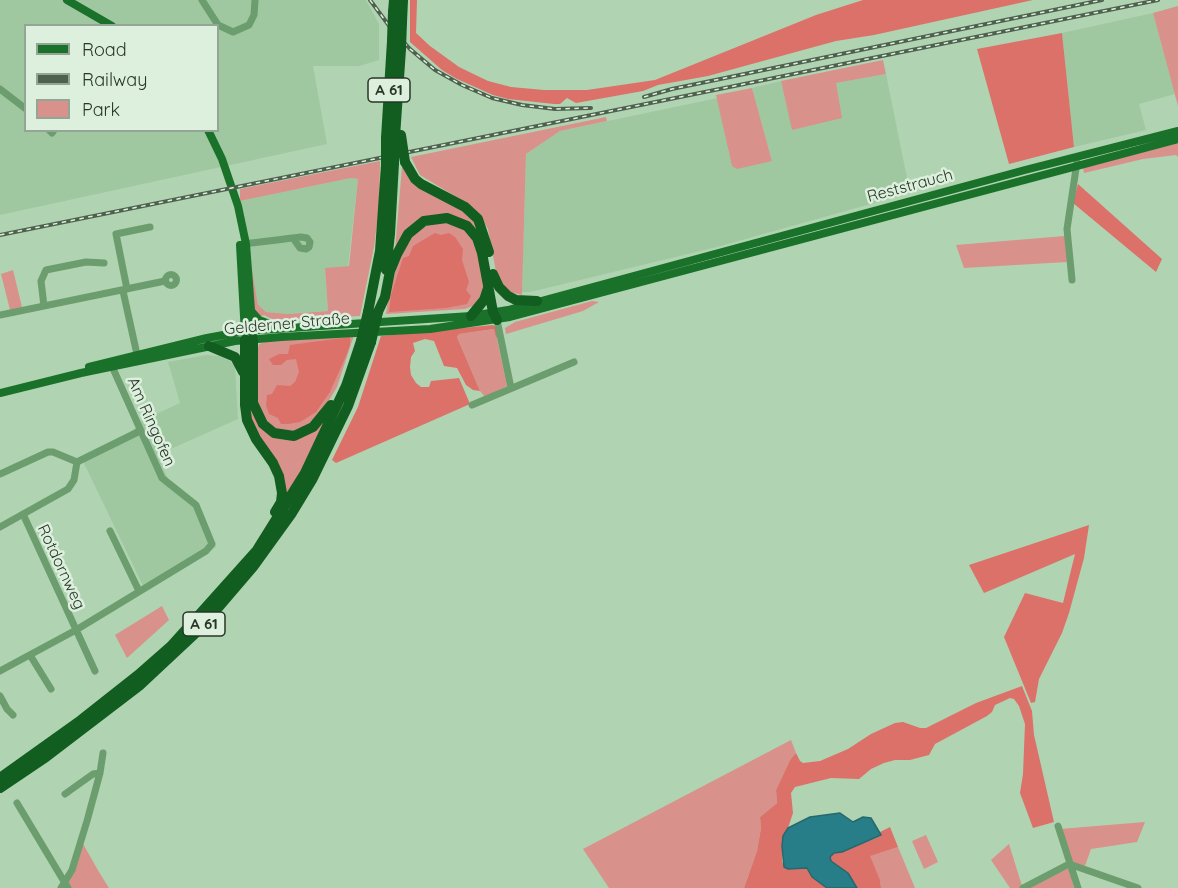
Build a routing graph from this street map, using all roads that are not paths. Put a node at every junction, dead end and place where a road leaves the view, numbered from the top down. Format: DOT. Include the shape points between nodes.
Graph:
graph roads {
  1 [pos="67,0"];
  2 [pos="202,0"];
  3 [pos="255,0"];
  4 [pos="394,0"];
  5 [pos="403,0"];
  6 [pos="109,24"];
  7 [pos="217,24"];
  8 [pos="219,25"];
  9 [pos="0,89"];
  10 [pos="24,107"];
  11 [pos="1178,131"];
  12 [pos="209,132"];
  13 [pos="394,137"];
  14 [pos="1178,139"];
  15 [pos="1077,156"];
  16 [pos="395,163"];
  17 [pos="1077,166"];
  18 [pos="150,226"];
  19 [pos="293,238"];
  20 [pos="243,244"];
  21 [pos="104,263"];
  22 [pos="651,275"];
  23 [pos="491,279"];
  24 [pos="1072,280"];
  25 [pos="165,281"];
  26 [pos="125,290"];
  27 [pos="537,301"];
  28 [pos="44,306"];
  29 [pos="251,311"];
  30 [pos="373,312"];
  31 [pos="497,314"];
  32 [pos="0,315"];
  33 [pos="471,316"];
  34 [pos="281,327"];
  35 [pos="249,335"];
  36 [pos="366,341"];
  37 [pos="209,346"];
  38 [pos="138,358"];
  39 [pos="574,362"];
  40 [pos="111,364"];
  41 [pos="244,377"];
  42 [pos="346,386"];
  43 [pos="511,388"];
  44 [pos="0,393"];
  45 [pos="472,405"];
  46 [pos="140,431"];
  47 [pos="77,462"];
  48 [pos="0,474"];
  49 [pos="23,514"];
  50 [pos="0,527"];
  51 [pos="110,531"];
  52 [pos="257,550"];
  53 [pos="139,591"];
  54 [pos="76,630"];
  55 [pos="30,655"];
  56 [pos="0,659"];
  57 [pos="2,670"];
  58 [pos="95,671"];
  59 [pos="51,690"];
  60 [pos="0,696"];
  61 [pos="13,715"];
  62 [pos="103,753"];
  63 [pos="100,773"];
  64 [pos="0,778"];
  65 [pos="0,789"];
  66 [pos="66,794"];
  67 [pos="17,803"];
  68 [pos="1058,826"];
  69 [pos="1070,864"];
  70 [pos="64,886"];
  71 [pos="1023,888"];
  72 [pos="1078,888"];
  73 [pos="1138,888"];
  1 -- 6 [label="main road"];
  2 -- 7 [label="street"];
  3 -- 8 [label="street" via="249,26 233,32"];
  4 -- 13 [label="highway, A 61, bridge"];
  5 -- 13 [label="highway, A 61, bridge"];
  9 -- 10 [label="street"];
  11 -- 15 [label="main road, Reststrauch"];
  12 -- 20 [label="main road" via="234,197"];
  13 -- 16 [label="highway, A 61, bridge"];
  13 -- 16 [label="highway, bridge"];
  14 -- 17 [label="main road, Reststrauch"];
  15 -- 17 [label="street"];
  15 -- 22 [label="main road, Reststrauch"];
  16 -- 23 [label="highway" via="478,219 487,243"];
  16 -- 30 [label="highway, A 61"];
  17 -- 22 [label="main road, Reststrauch"];
  17 -- 24 [label="street" via="1067,229"];
  18 -- 26 [label="street" via="116,234"];
  19 -- 20 [label="street"];
  20 -- 29 [label="main road"];
  20 -- 35 [label="main road"];
  21 -- 28 [label="street" via="86,261 46,270 41,281"];
  22 -- 27 [label="main road, Reststrauch"];
  22 -- 31 [label="main road, Reststrauch"];
  23 -- 27 [label="highway" via="516,300"];
  23 -- 30 [label="highway" via="473,232 455,220 432,219 417,225 401,245 385,297"];
  23 -- 31 [label="highway"];
  23 -- 33 [label="highway" via="484,300"];
  25 -- 26 [label="street"];
  26 -- 28 [label="street"];
  26 -- 38 [label="street"];
  27 -- 31 [label="main road, Reststrauch"];
  28 -- 32 [label="street"];
  29 -- 34 [label="main road" via="259,320"];
  29 -- 35 [label="main road"];
  30 -- 36 [label="highway, A 61, bridge"];
  31 -- 33 [label="main road, Gelderner Straße"];
  31 -- 35 [label="main road, Gelderner Straße" via="430,329"];
  31 -- 43 [label="street"];
  33 -- 34 [label="main road, Gelderner Straße"];
  34 -- 35 [label="main road, Gelderner Straße"];
  35 -- 37 [label="main road, Gelderner Straße"];
  35 -- 38 [label="main road, Gelderner Straße" via="207,338"];
  35 -- 41 [label="highway"];
  35 -- 42 [label="highway" via="255,409 263,424 274,433 294,436 313,427"];
  36 -- 42 [label="highway, A 61"];
  36 -- 65 [label="highway, A 61" via="348,406 312,480 253,567 200,629 146,679"];
  37 -- 38 [label="main road, Gelderner Straße"];
  37 -- 41 [label="highway" via="234,357"];
  38 -- 40 [label="main road, Gelderner Straße"];
  39 -- 43 [label="street"];
  40 -- 44 [label="main road, Gelderner Straße"];
  40 -- 46 [label="street, Am Ringofen"];
  41 -- 52 [label="highway" via="250,429 273,463 282,485 281,502"];
  42 -- 52 [label="highway, A 61" via="305,473"];
  43 -- 45 [label="street"];
  46 -- 47 [label="street"];
  46 -- 53 [label="street, Am Ringofen" via="162,478 196,505 212,539 211,546"];
  47 -- 48 [label="street" via="48,452"];
  47 -- 49 [label="street" via="68,489"];
  49 -- 50 [label="street"];
  49 -- 54 [label="street, Rotdornweg"];
  51 -- 53 [label="street"];
  52 -- 64 [label="highway, A 61" via="178,639 138,675"];
  53 -- 54 [label="street"];
  54 -- 55 [label="street"];
  54 -- 58 [label="street, Rotdornweg"];
  55 -- 57 [label="street"];
  55 -- 59 [label="street"];
  56 -- 57 [label="street"];
  60 -- 61 [label="street"];
  62 -- 63 [label="street"];
  63 -- 66 [label="street"];
  63 -- 70 [label="street"];
  67 -- 70 [label="street"];
  68 -- 69 [label="street"];
  69 -- 71 [label="street"];
  69 -- 72 [label="street"];
  69 -- 73 [label="street"];
}
